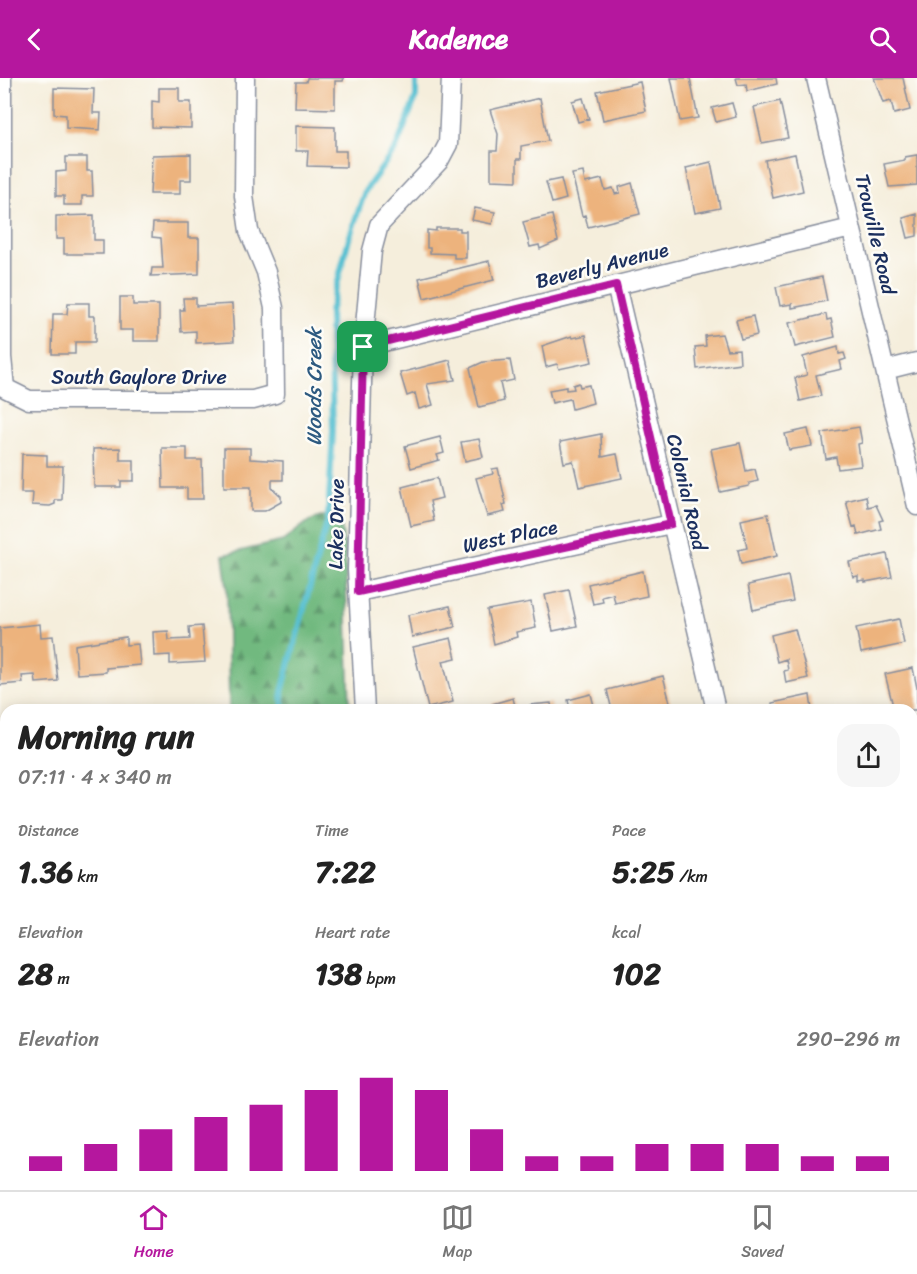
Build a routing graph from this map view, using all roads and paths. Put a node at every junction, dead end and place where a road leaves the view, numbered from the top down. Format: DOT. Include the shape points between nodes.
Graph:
graph roads {
  1 [pos="2,78"];
  2 [pos="245,78"];
  3 [pos="816,78"];
  4 [pos="453,79"];
  5 [pos="851,228"];
  6 [pos="616,285"];
  7 [pos="363,347"];
  8 [pos="917,362"];
  9 [pos="885,370"];
  10 [pos="917,506"];
  11 [pos="671,524"];
  12 [pos="358,592"];
  13 [pos="365,704"];
  14 [pos="715,704"];
  1 -- 2 [label="street, South Gaylore Drive" via="5,388 29,400 253,400 275,394 274,308 266,272 249,231 244,196"];
  3 -- 5 [label="street, Trouville Road"];
  4 -- 7 [label="street, Lake Drive" via="448,144 439,161 379,225 372,251"];
  5 -- 6 [label="street, Beverly Avenue"];
  5 -- 9 [label="street, Trouville Road"];
  6 -- 7 [label="street, Beverly Avenue"];
  6 -- 11 [label="street, Colonial Road"];
  7 -- 12 [label="street, Lake Drive"];
  8 -- 9 [label="street"];
  9 -- 10 [label="street, Trouville Road"];
  11 -- 12 [label="street, West Place"];
  11 -- 14 [label="street, Colonial Road"];
  12 -- 13 [label="street, Lake Drive"];
}
